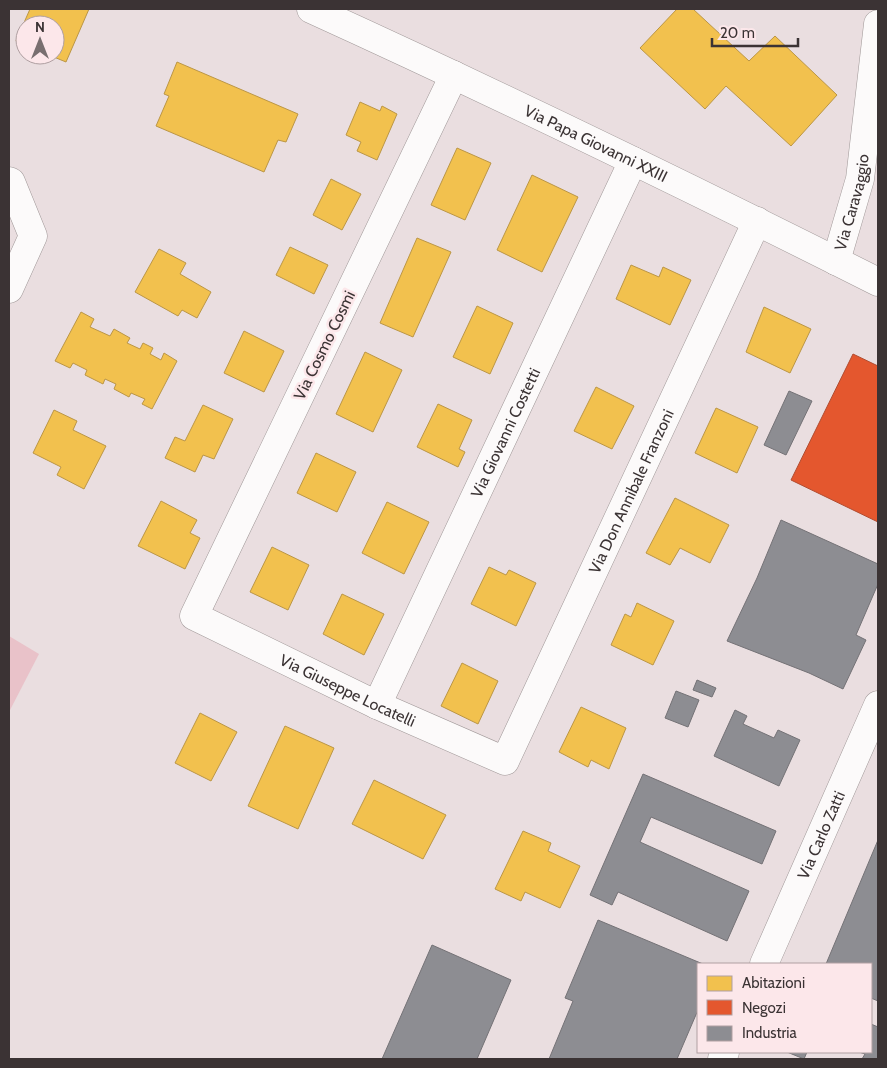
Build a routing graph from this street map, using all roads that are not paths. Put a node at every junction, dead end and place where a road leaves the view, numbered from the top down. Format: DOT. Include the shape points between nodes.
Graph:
graph roads {
  1 [pos="311,9"];
  2 [pos="878,24"];
  3 [pos="454,74"];
  4 [pos="633,161"];
  5 [pos="9,181"];
  6 [pos="869,183"];
  7 [pos="757,221"];
  8 [pos="836,261"];
  9 [pos="878,282"];
  10 [pos="9,289"];
  11 [pos="194,616"];
  12 [pos="378,705"];
  13 [pos="878,705"];
  14 [pos="505,761"];
  15 [pos="764,963"];
  1 -- 3 [label="street, Via Papa Giovanni XXIII"];
  2 -- 6 [label="street, Via Caravaggio"];
  3 -- 4 [label="street, Via Papa Giovanni XXIII"];
  3 -- 11 [label="street, Via Cosmo Cosmi"];
  4 -- 7 [label="street, Via Papa Giovanni XXIII"];
  4 -- 12 [label="street, Via Giovanni Costetti"];
  5 -- 10 [label="street" via="33,236"];
  6 -- 8 [label="street, Via Caravaggio"];
  7 -- 8 [label="street, Via Papa Giovanni XXIII"];
  7 -- 14 [label="street, Via Don Annibale Franzoni"];
  8 -- 9 [label="street, Via Papa Giovanni XXIII"];
  11 -- 12 [label="street, Via Giuseppe Locatelli"];
  12 -- 14 [label="street, Via Giuseppe Locatelli"];
  13 -- 15 [label="street, Via Carlo Zatti"];
}
